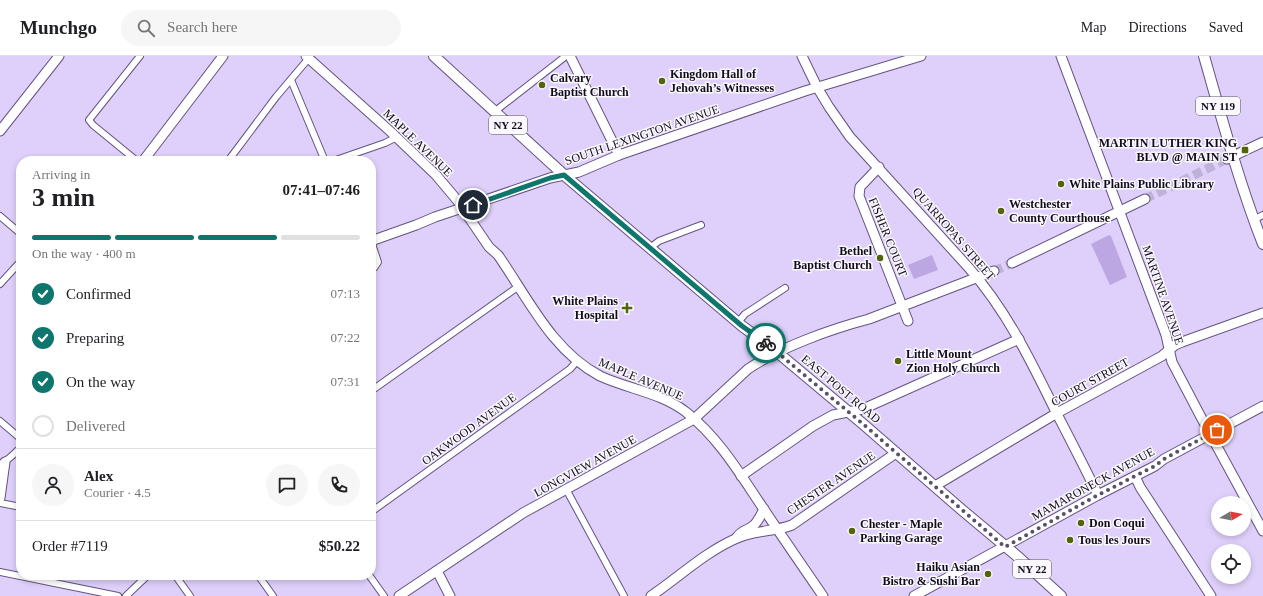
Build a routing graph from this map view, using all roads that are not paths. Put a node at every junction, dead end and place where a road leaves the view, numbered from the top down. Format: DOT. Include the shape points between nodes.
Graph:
graph roads {
  1 [pos="59,56"];
  2 [pos="140,56"];
  3 [pos="223,56"];
  4 [pos="434,56"];
  5 [pos="566,56"];
  6 [pos="570,56"];
  7 [pos="802,56"];
  8 [pos="922,56"];
  9 [pos="1061,56"];
  10 [pos="1204,56"];
  11 [pos="307,57"];
  12 [pos="291,80"];
  13 [pos="817,87"];
  14 [pos="494,112"];
  15 [pos="0,131"];
  16 [pos="396,137"];
  17 [pos="1263,142"];
  18 [pos="131,156"];
  19 [pos="147,156"];
  20 [pos="232,156"];
  21 [pos="323,156"];
  22 [pos="347,156"];
  23 [pos="619,156"];
  24 [pos="1230,158"];
  25 [pos="878,167"];
  26 [pos="564,175"];
  27 [pos="1145,199"];
  28 [pos="462,208"];
  29 [pos="1120,211"];
  30 [pos="1263,215"];
  31 [pos="0,216"];
  32 [pos="1254,220"];
  33 [pos="701,225"];
  34 [pos="16,230"];
  35 [pos="376,239"];
  36 [pos="1263,244"];
  37 [pos="650,248"];
  38 [pos="1012,263"];
  39 [pos="16,266"];
  40 [pos="994,271"];
  41 [pos="978,278"];
  42 [pos="0,284"];
  43 [pos="519,286"];
  44 [pos="785,288"];
  45 [pos="902,306"];
  46 [pos="1263,313"];
  47 [pos="908,321"];
  48 [pos="738,322"];
  49 [pos="1019,340"];
  50 [pos="1170,349"];
  51 [pos="777,352"];
  52 [pos="577,361"];
  53 [pos="376,387"];
  54 [pos="1263,406"];
  55 [pos="849,412"];
  56 [pos="1057,413"];
  57 [pos="694,419"];
  58 [pos="0,421"];
  59 [pos="1210,434"];
  60 [pos="16,435"];
  61 [pos="16,451"];
  62 [pos="896,453"];
  63 [pos="3,463"];
  64 [pos="741,476"];
  65 [pos="1135,476"];
  66 [pos="935,486"];
  67 [pos="566,489"];
  68 [pos="1098,495"];
  69 [pos="0,498"];
  70 [pos="0,503"];
  71 [pos="16,506"];
  72 [pos="376,508"];
  73 [pos="764,509"];
  74 [pos="753,526"];
  75 [pos="778,529"];
  76 [pos="1263,531"];
  77 [pos="736,538"];
  78 [pos="1005,547"];
  79 [pos="437,571"];
  80 [pos="0,572"];
  81 [pos="16,575"];
  82 [pos="39,580"];
  83 [pos="143,580"];
  84 [pos="179,580"];
  85 [pos="262,580"];
  86 [pos="373,580"];
  87 [pos="118,596"];
  88 [pos="126,596"];
  89 [pos="190,596"];
  90 [pos="273,596"];
  91 [pos="384,596"];
  92 [pos="400,596"];
  93 [pos="450,596"];
  94 [pos="624,596"];
  95 [pos="650,596"];
  96 [pos="823,596"];
  97 [pos="914,596"];
  98 [pos="1061,596"];
  99 [pos="1210,596"];
  1 -- 15 [label="street"];
  2 -- 18 [label="street" via="90,120"];
  3 -- 19 [label="street"];
  4 -- 14 [label="main road, NY 22"];
  5 -- 14 [label="street"];
  6 -- 23 [label="street"];
  7 -- 13 [label="street, QUARROPAS STREET"];
  8 -- 13 [label="street, SOUTH LEXINGTON AVENUE"];
  9 -- 29 [label="street, MARTINE AVENUE"];
  10 -- 24 [label="main road, NY 119"];
  11 -- 12 [label="street"];
  11 -- 16 [label="street, MAPLE AVENUE"];
  12 -- 20 [label="street"];
  12 -- 21 [label="street"];
  13 -- 23 [label="street, SOUTH LEXINGTON AVENUE"];
  13 -- 25 [label="street, QUARROPAS STREET" via="850,137"];
  14 -- 26 [label="main road, NY 22"];
  16 -- 22 [label="street"];
  16 -- 28 [label="street, MAPLE AVENUE" via="436,175"];
  17 -- 24 [label="street"];
  23 -- 26 [label="street, SOUTH LEXINGTON AVENUE" via="579,172"];
  24 -- 32 [label="main road, NY 119"];
  25 -- 41 [label="street, QUARROPAS STREET"];
  25 -- 45 [label="street, FISHER COURT" via="860,187 859,196"];
  26 -- 28 [label="street, SOUTH LEXINGTON AVENUE"];
  26 -- 37 [label="main road, EAST POST ROAD / NY 22"];
  27 -- 29 [label="street"];
  28 -- 35 [label="street, SOUTH LEXINGTON AVENUE"];
  28 -- 43 [label="street, MAPLE AVENUE"];
  29 -- 38 [label="street"];
  29 -- 50 [label="street, MARTINE AVENUE"];
  30 -- 32 [label="street"];
  31 -- 34 [label="street"];
  32 -- 36 [label="main road, NY 119"];
  33 -- 37 [label="street" via="659,241"];
  37 -- 48 [label="main road, EAST POST ROAD / NY 22"];
  39 -- 42 [label="street"];
  40 -- 41 [label="street, LONGVIEW AVENUE"];
  41 -- 45 [label="street, LONGVIEW AVENUE"];
  41 -- 49 [label="street, QUARROPAS STREET"];
  43 -- 52 [label="street, MAPLE AVENUE" via="551,334"];
  43 -- 53 [label="street"];
  44 -- 48 [label="street" via="745,314"];
  45 -- 47 [label="street, FISHER COURT"];
  45 -- 51 [label="street, LONGVIEW AVENUE"];
  46 -- 50 [label="street, COURT STREET" via="1182,342"];
  48 -- 51 [label="main road, EAST POST ROAD / NY 22"];
  49 -- 55 [label="street" via="863,409"];
  49 -- 56 [label="street, QUARROPAS STREET"];
  50 -- 56 [label="street, COURT STREET" via="1162,356"];
  50 -- 59 [label="street, MARTINE AVENUE" via="1172,362"];
  51 -- 55 [label="main road, EAST POST ROAD / NY 22"];
  51 -- 57 [label="street, LONGVIEW AVENUE" via="748,368"];
  52 -- 57 [label="street, MAPLE AVENUE" via="614,382 670,402"];
  52 -- 72 [label="street, OAKWOOD AVENUE" via="570,369"];
  54 -- 59 [label="street, MAMARONECK AVENUE"];
  55 -- 62 [label="main road, EAST POST ROAD / NY 22"];
  55 -- 64 [label="street" via="833,415 813,426"];
  56 -- 66 [label="street, COURT STREET"];
  56 -- 68 [label="street, QUARROPAS STREET"];
  57 -- 64 [label="street, MAPLE AVENUE" via="719,444"];
  57 -- 67 [label="street, LONGVIEW AVENUE"];
  58 -- 60 [label="street"];
  59 -- 65 [label="street, MAMARONECK AVENUE"];
  59 -- 76 [label="street, MARTINE AVENUE"];
  61 -- 63 [label="street"];
  62 -- 66 [label="main road, EAST POST ROAD / NY 22"];
  62 -- 75 [label="street, CHESTER AVENUE" via="792,525"];
  63 -- 69 [label="street"];
  64 -- 73 [label="street, MAPLE AVENUE"];
  65 -- 68 [label="street, MAMARONECK AVENUE"];
  65 -- 99 [label="street"];
  66 -- 78 [label="main road, EAST POST ROAD / NY 22"];
  67 -- 79 [label="street, LONGVIEW AVENUE"];
  67 -- 94 [label="street"];
  68 -- 78 [label="street, MAMARONECK AVENUE"];
  70 -- 71 [label="street"];
  73 -- 74 [label="street"];
  73 -- 75 [label="street, MAPLE AVENUE"];
  74 -- 75 [label="street" via="764,525"];
  74 -- 77 [label="street" via="742,531"];
  75 -- 77 [label="street, CHESTER AVENUE"];
  75 -- 96 [label="street, MAPLE AVENUE"];
  77 -- 95 [label="street" via="692,564"];
  78 -- 97 [label="street, MAMARONECK AVENUE"];
  78 -- 98 [label="main road, EAST POST ROAD / NY 22"];
  79 -- 92 [label="street, LONGVIEW AVENUE"];
  79 -- 93 [label="street"];
  80 -- 81 [label="street"];
  82 -- 87 [label="street"];
  83 -- 88 [label="street"];
  84 -- 89 [label="street"];
  85 -- 90 [label="street"];
  86 -- 91 [label="street"];
}
